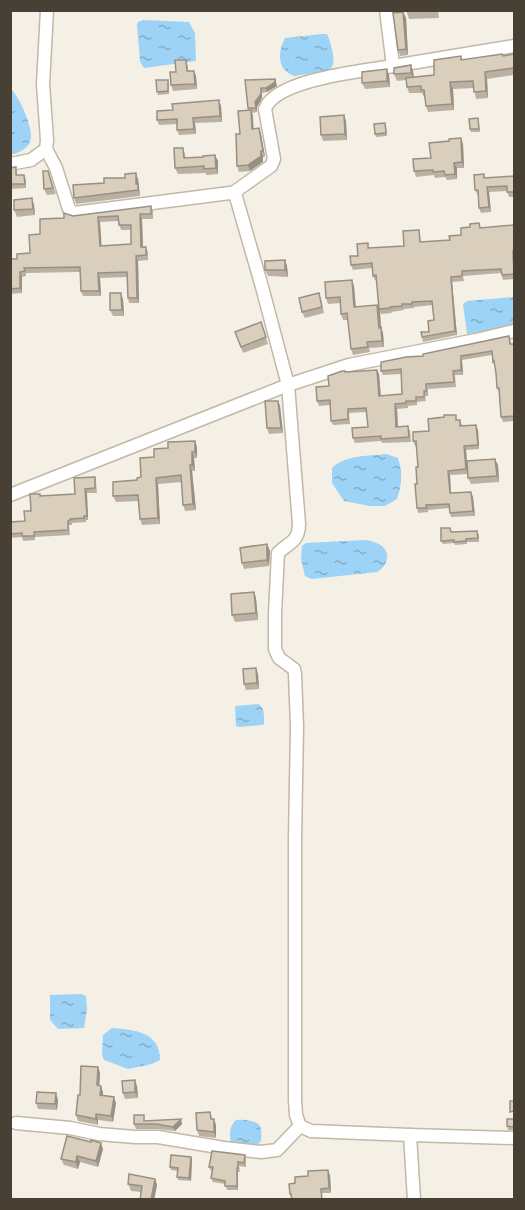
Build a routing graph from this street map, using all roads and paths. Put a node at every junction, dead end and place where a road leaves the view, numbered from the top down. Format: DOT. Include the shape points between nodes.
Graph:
graph roads {
  1 [pos="46,10"];
  2 [pos="386,10"];
  3 [pos="514,46"];
  4 [pos="393,66"];
  5 [pos="46,150"];
  6 [pos="10,164"];
  7 [pos="234,193"];
  8 [pos="514,332"];
  9 [pos="288,385"];
  10 [pos="10,495"];
  11 [pos="12,1125"];
  12 [pos="300,1125"];
  13 [pos="410,1135"];
  14 [pos="514,1138"];
  15 [pos="414,1200"];
  1 -- 5 [label="street"];
  2 -- 4 [label="street"];
  3 -- 4 [label="street"];
  4 -- 7 [label="street" via="325,77 276,95 265,109 273,163"];
  5 -- 6 [label="street" via="31,160"];
  5 -- 7 [label="street" via="74,213"];
  7 -- 9 [label="street"];
  8 -- 9 [label="street" via="349,365"];
  9 -- 10 [label="street"];
  9 -- 12 [label="street" via="299,531 290,546 278,553 275,649 295,674 294,1100"];
  11 -- 12 [label="street" via="158,1137 261,1152 277,1150"];
  12 -- 13 [label="street" via="311,1131"];
  13 -- 14 [label="street"];
  13 -- 15 [label="street"];
}
